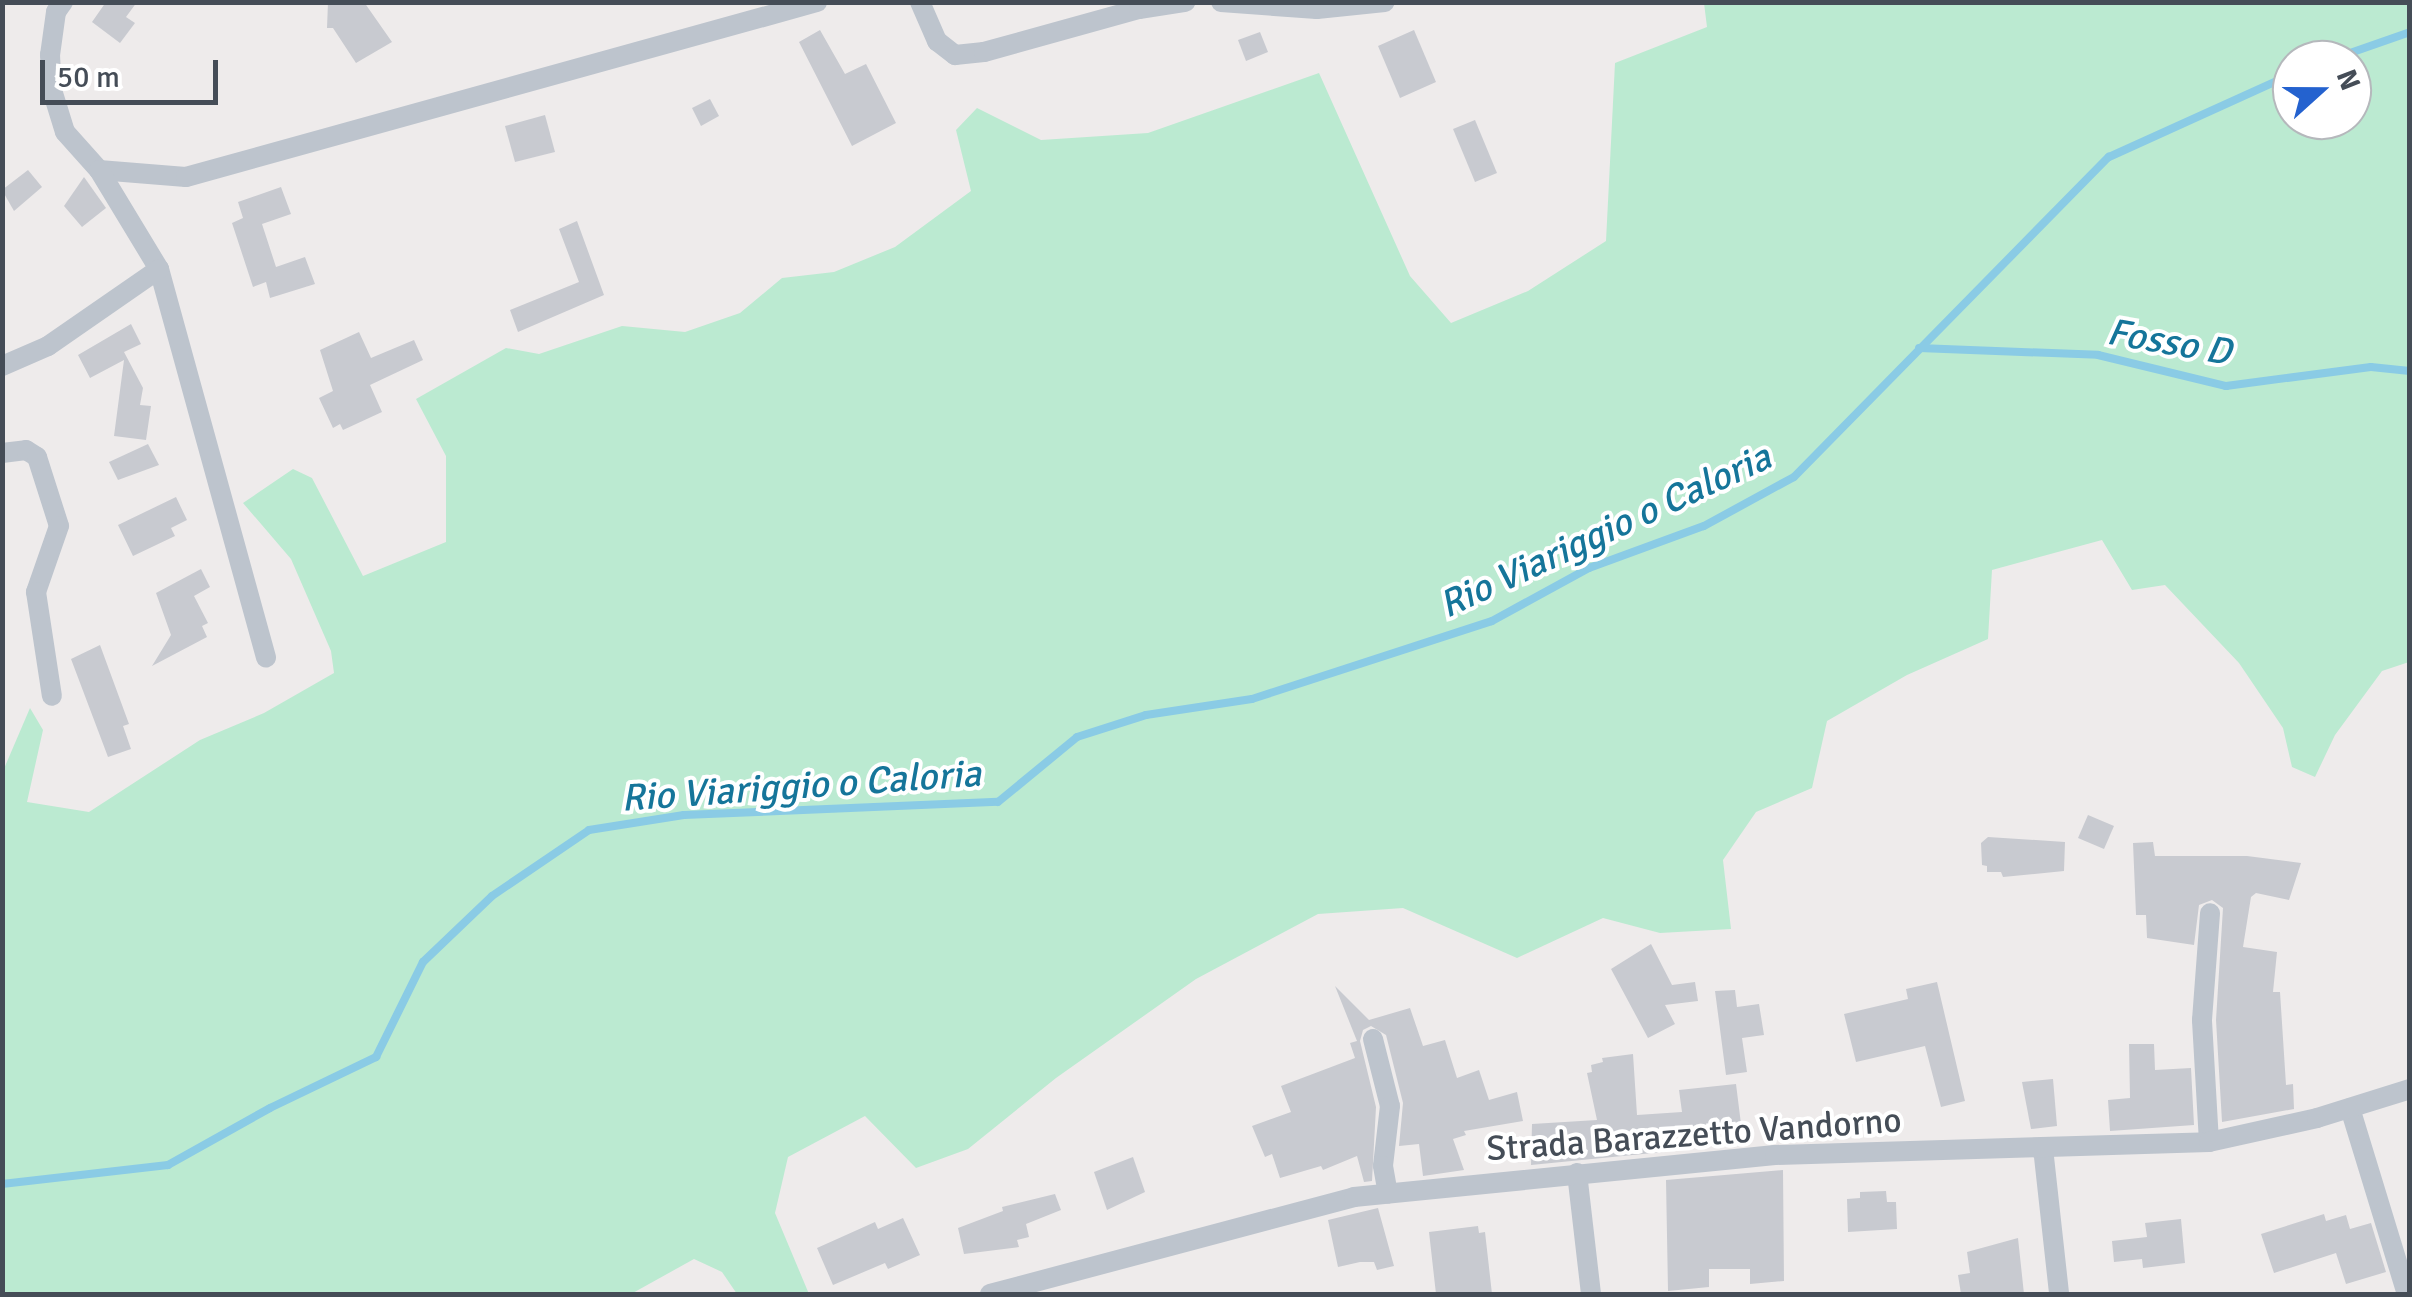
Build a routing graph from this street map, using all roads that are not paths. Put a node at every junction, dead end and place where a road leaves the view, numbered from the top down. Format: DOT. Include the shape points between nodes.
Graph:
graph roads {
  1 [pos="63,2"];
  2 [pos="817,2"];
  3 [pos="920,2"];
  4 [pos="1185,2"];
  5 [pos="1221,2"];
  6 [pos="1385,2"];
  7 [pos="1142,6"];
  8 [pos="99,170"];
  9 [pos="160,269"];
  10 [pos="2,366"];
  11 [pos="2,453"];
  12 [pos="266,658"];
  13 [pos="52,696"];
  14 [pos="2210,913"];
  15 [pos="1373,1038"];
  16 [pos="2410,1089"];
  17 [pos="2350,1108"];
  18 [pos="2210,1142"];
  19 [pos="2043,1148"];
  20 [pos="1577,1174"];
  21 [pos="1388,1194"];
  22 [pos="990,1294"];
  23 [pos="1591,1294"];
  24 [pos="2059,1294"];
  25 [pos="2407,1294"];
  1 -- 8 [label="street" via="50,55 52,90 65,132"];
  2 -- 8 [label="street" via="186,177"];
  3 -- 7 [label="street" via="938,41 955,55"];
  4 -- 7 [label="street"];
  5 -- 6 [label="street" via="1317,9"];
  8 -- 9 [label="street"];
  9 -- 10 [label="street" via="48,346"];
  9 -- 12 [label="street"];
  11 -- 13 [label="street" via="26,450 37,457 59,526 36,592"];
  14 -- 18 [label="street" via="2202,1020"];
  15 -- 21 [label="street" via="1390,1106 1383,1166"];
  16 -- 17 [label="street, Strada Barazzetto Vandorno"];
  17 -- 18 [label="street, Strada Barazzetto Vandorno"];
  17 -- 25 [label="street"];
  18 -- 19 [label="street, Strada Barazzetto Vandorno"];
  19 -- 20 [label="street, Strada Barazzetto Vandorno" via="1775,1154"];
  19 -- 24 [label="street"];
  20 -- 21 [label="street, Strada Barazzetto Vandorno"];
  20 -- 23 [label="street"];
  21 -- 22 [label="street, Strada Barazzetto Vandorno" via="1354,1197"];
}
